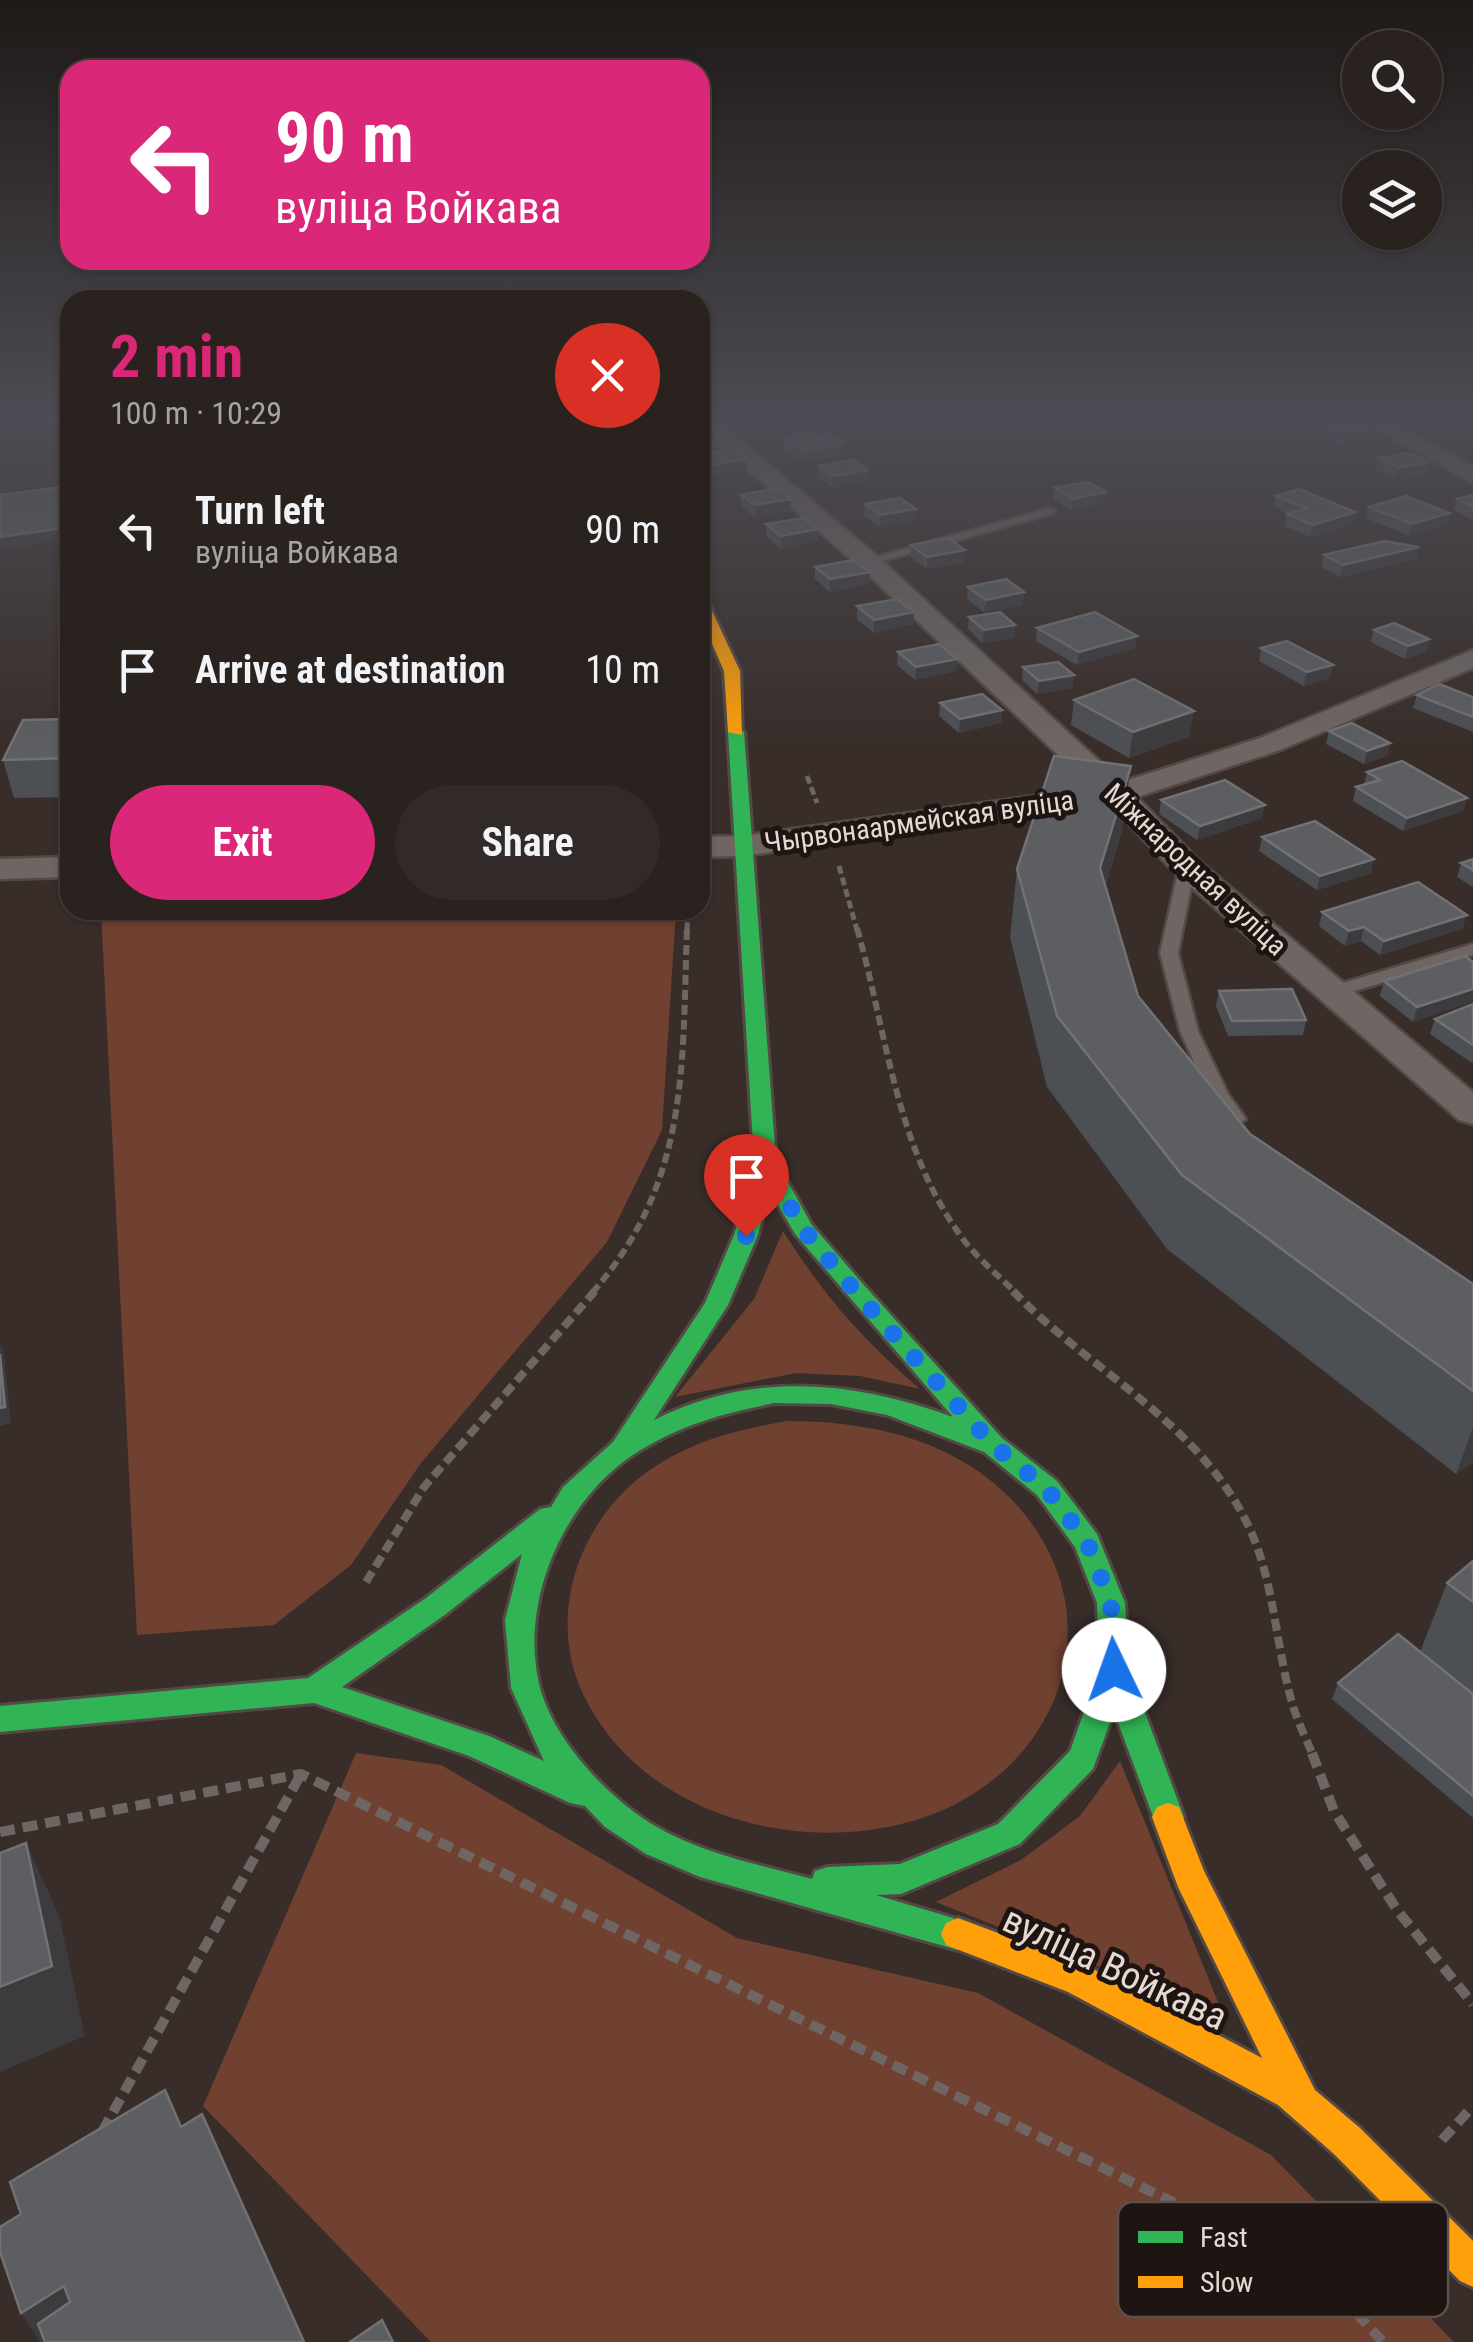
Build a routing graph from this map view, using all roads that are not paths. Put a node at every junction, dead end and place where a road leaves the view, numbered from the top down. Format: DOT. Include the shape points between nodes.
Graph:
graph roads {
  1 [pos="830,528"];
  2 [pos="987,528"];
  3 [pos="868,561"];
  4 [pos="710,622"];
  5 [pos="1473,658"];
  6 [pos="1117,794"];
  7 [pos="742,846"];
  8 [pos="710,847"];
  9 [pos="60,867"];
  10 [pos="1188,867"];
  11 [pos="0,870"];
  12 [pos="1473,949"];
  13 [pos="1330,993"];
  14 [pos="1473,1112"];
  15 [pos="1252,1142"];
  16 [pos="765,1162"];
  17 [pos="993,1445"];
  18 [pos="622,1448"];
  19 [pos="555,1513"];
  20 [pos="1114,1670"];
  21 [pos="314,1690"];
  22 [pos="0,1719"];
  23 [pos="590,1797"];
  24 [pos="779,1884"];
  25 [pos="1300,2098"];
  26 [pos="1406,2202"];
  27 [pos="1448,2243"];
  28 [pos="1473,2268"];
  1 -- 3 [label="street, Міжнародная вуліца"];
  2 -- 3 [label="lane"];
  3 -- 6 [label="street, Міжнародная вуліца"];
  4 -- 7 [label="main road, вуліца Войкава" via="732,671"];
  5 -- 6 [label="street, Чырвонаармейская вуліца" via="1270,744"];
  6 -- 7 [label="street, Чырвонаармейская вуліца"];
  6 -- 10 [label="street, Міжнародная вуліца"];
  7 -- 8 [label="street, Чырвонаармейская вуліца"];
  7 -- 16 [label="main road, вуліца Войкава"];
  9 -- 11 [label="street"];
  10 -- 13 [label="street, Міжнародная вуліца"];
  10 -- 15 [label="lane" via="1169,954 1189,1031 1219,1095"];
  12 -- 13 [label="lane"];
  13 -- 14 [label="street, Міжнародная вуліца"];
  16 -- 17 [label="main road, вуліца Войкава" via="803,1229"];
  16 -- 18 [label="main road, вуліца Войкава" via="746,1236 716,1305"];
  17 -- 18 [label="main road, вуліца Войкава" via="919,1412 872,1399 806,1393 708,1408"];
  17 -- 20 [label="main road, вуліца Войкава" via="1046,1488 1087,1542 1111,1603"];
  18 -- 19 [label="main road, вуліца Войкава"];
  19 -- 21 [label="main road"];
  19 -- 23 [label="main road, вуліца Войкава" via="529,1565 517,1622 523,1682 548,1742"];
  20 -- 24 [label="main road, вуліца Войкава" via="1082,1759 1008,1834 902,1879"];
  20 -- 25 [label="main road, вуліца Войкава" via="1190,1876"];
  21 -- 22 [label="main road"];
  21 -- 23 [label="main road" via="478,1746"];
  23 -- 24 [label="main road, вуліца Войкава" via="644,1837 708,1868"];
  24 -- 25 [label="main road, вуліца Войкава" via="1021,1955 1138,2009"];
  25 -- 26 [label="main road, вуліца Войкава"];
  27 -- 28 [label="main road, вуліца Войкава"];
}
